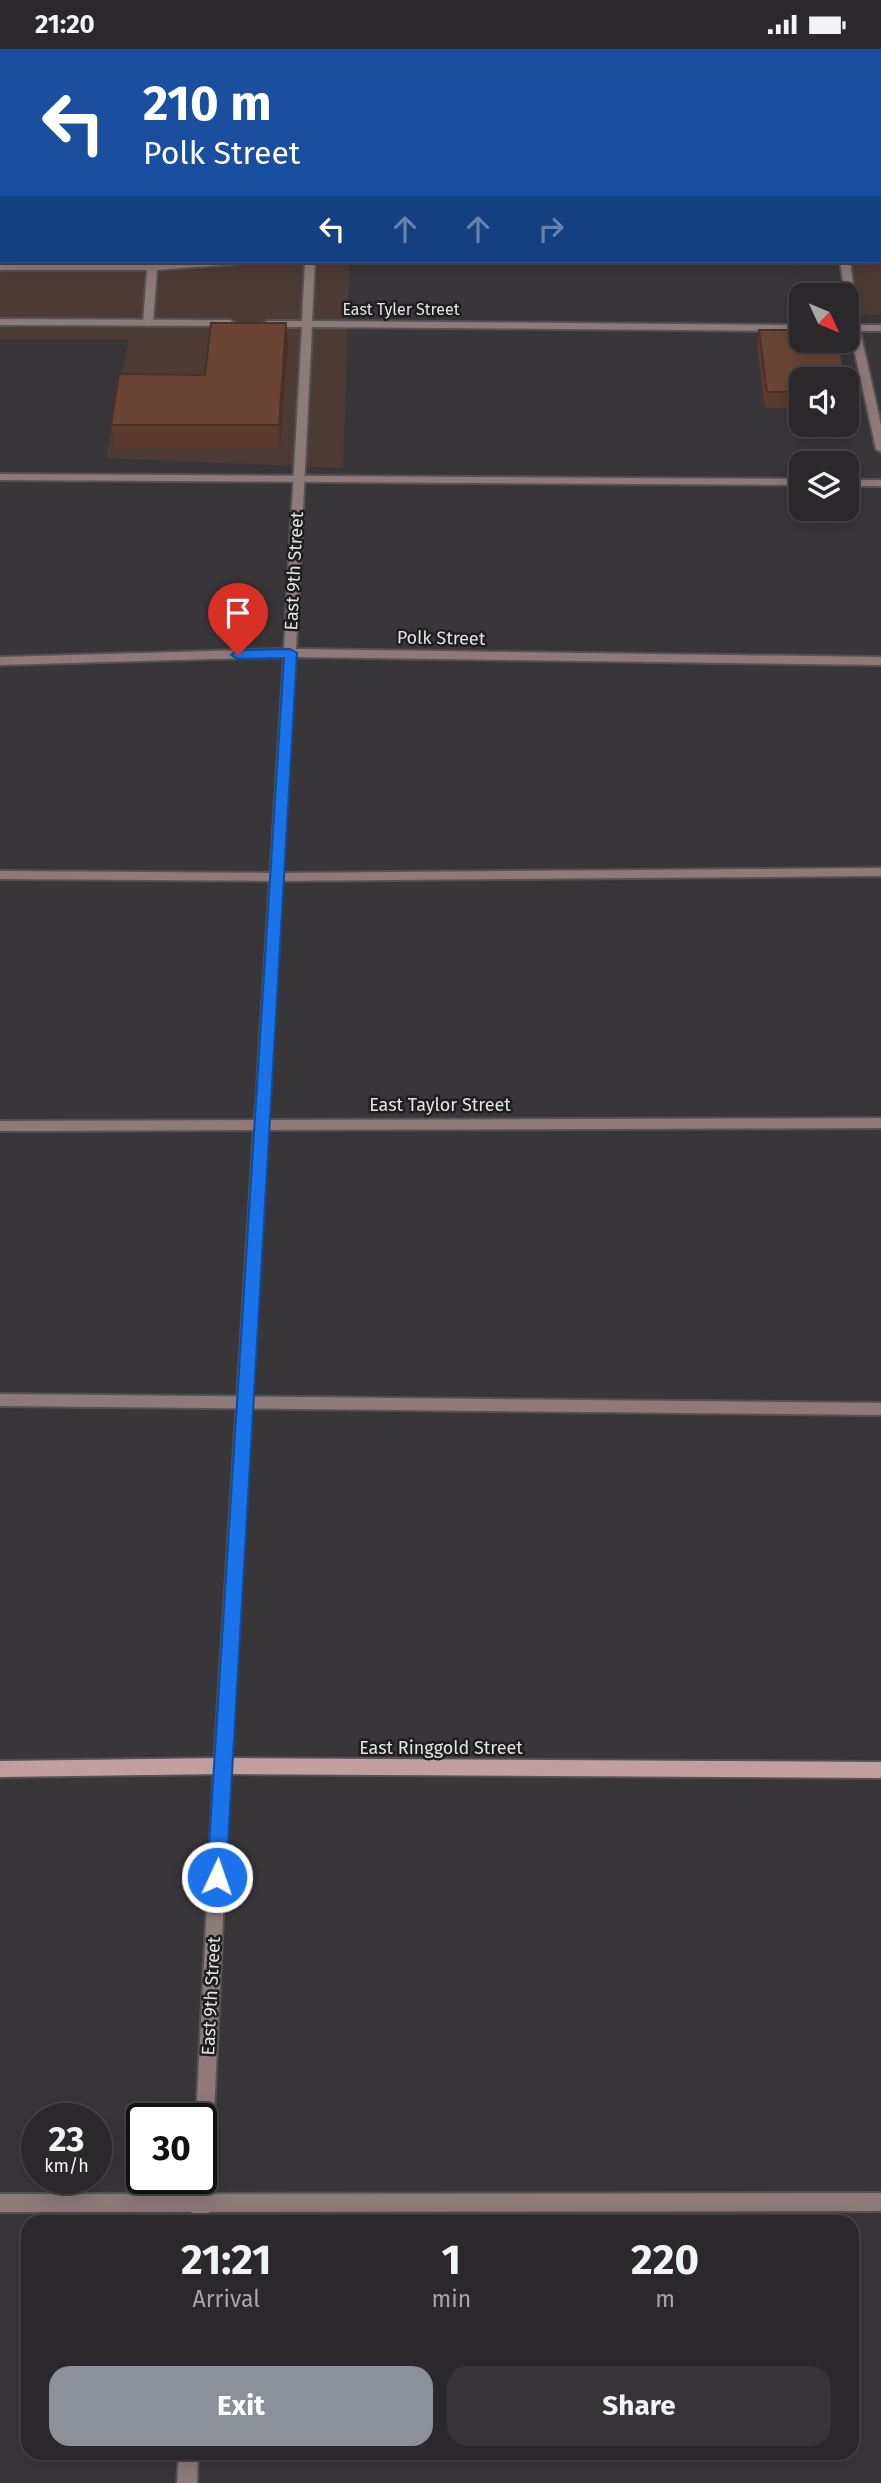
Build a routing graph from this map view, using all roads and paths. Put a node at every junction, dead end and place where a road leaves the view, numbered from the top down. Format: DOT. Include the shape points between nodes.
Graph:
graph roads {
  1 [pos="209,263"];
  2 [pos="310,263"];
  3 [pos="845,263"];
  4 [pos="0,267"];
  5 [pos="152,267"];
  6 [pos="847,283"];
  7 [pos="0,323"];
  8 [pos="148,323"];
  9 [pos="240,324"];
  10 [pos="253,324"];
  11 [pos="305,324"];
  12 [pos="789,328"];
  13 [pos="859,328"];
  14 [pos="881,328"];
  15 [pos="857,353"];
  16 [pos="881,449"];
  17 [pos="0,477"];
  18 [pos="298,478"];
  19 [pos="789,482"];
  20 [pos="859,483"];
  21 [pos="881,483"];
  22 [pos="290,653"];
  23 [pos="0,661"];
  24 [pos="881,661"];
  25 [pos="881,872"];
  26 [pos="0,875"];
  27 [pos="277,877"];
  28 [pos="881,1123"];
  29 [pos="262,1124"];
  30 [pos="0,1126"];
  31 [pos="0,1399"];
  32 [pos="245,1404"];
  33 [pos="881,1409"];
  34 [pos="222,1766"];
  35 [pos="0,1769"];
  36 [pos="881,1770"];
  37 [pos="201,2201"];
  38 [pos="881,2202"];
  39 [pos="0,2203"];
  40 [pos="200,2215"];
  41 [pos="189,2460"];
  42 [pos="187,2483"];
  1 -- 5 [label="street"];
  2 -- 11 [label="street, East 9th Street"];
  3 -- 6 [label="street"];
  4 -- 5 [label="street"];
  5 -- 8 [label="street"];
  7 -- 8 [label="street"];
  8 -- 9 [label="street"];
  10 -- 11 [label="street, East Tyler Street"];
  11 -- 12 [label="street, East Tyler Street"];
  11 -- 18 [label="street, East 9th Street"];
  13 -- 14 [label="street"];
  15 -- 16 [label="street"];
  17 -- 18 [label="street"];
  18 -- 19 [label="street"];
  18 -- 22 [label="street, East 9th Street"];
  20 -- 21 [label="street"];
  22 -- 23 [label="street, Polk Street"];
  22 -- 24 [label="street, Polk Street"];
  22 -- 27 [label="street, East 9th Street"];
  25 -- 27 [label="street"];
  26 -- 27 [label="street"];
  27 -- 29 [label="street, East 9th Street"];
  28 -- 29 [label="street, East Taylor Street"];
  29 -- 30 [label="street, East Taylor Street"];
  29 -- 32 [label="street, East 9th Street"];
  31 -- 32 [label="street"];
  32 -- 33 [label="street"];
  32 -- 34 [label="street, East 9th Street"];
  34 -- 35 [label="street, East Ringgold Street"];
  34 -- 36 [label="street, East Ringgold Street"];
  34 -- 37 [label="street, East 9th Street"];
  37 -- 38 [label="street"];
  37 -- 39 [label="street"];
  37 -- 40 [label="street, East 9th Street"];
  41 -- 42 [label="street"];
}
